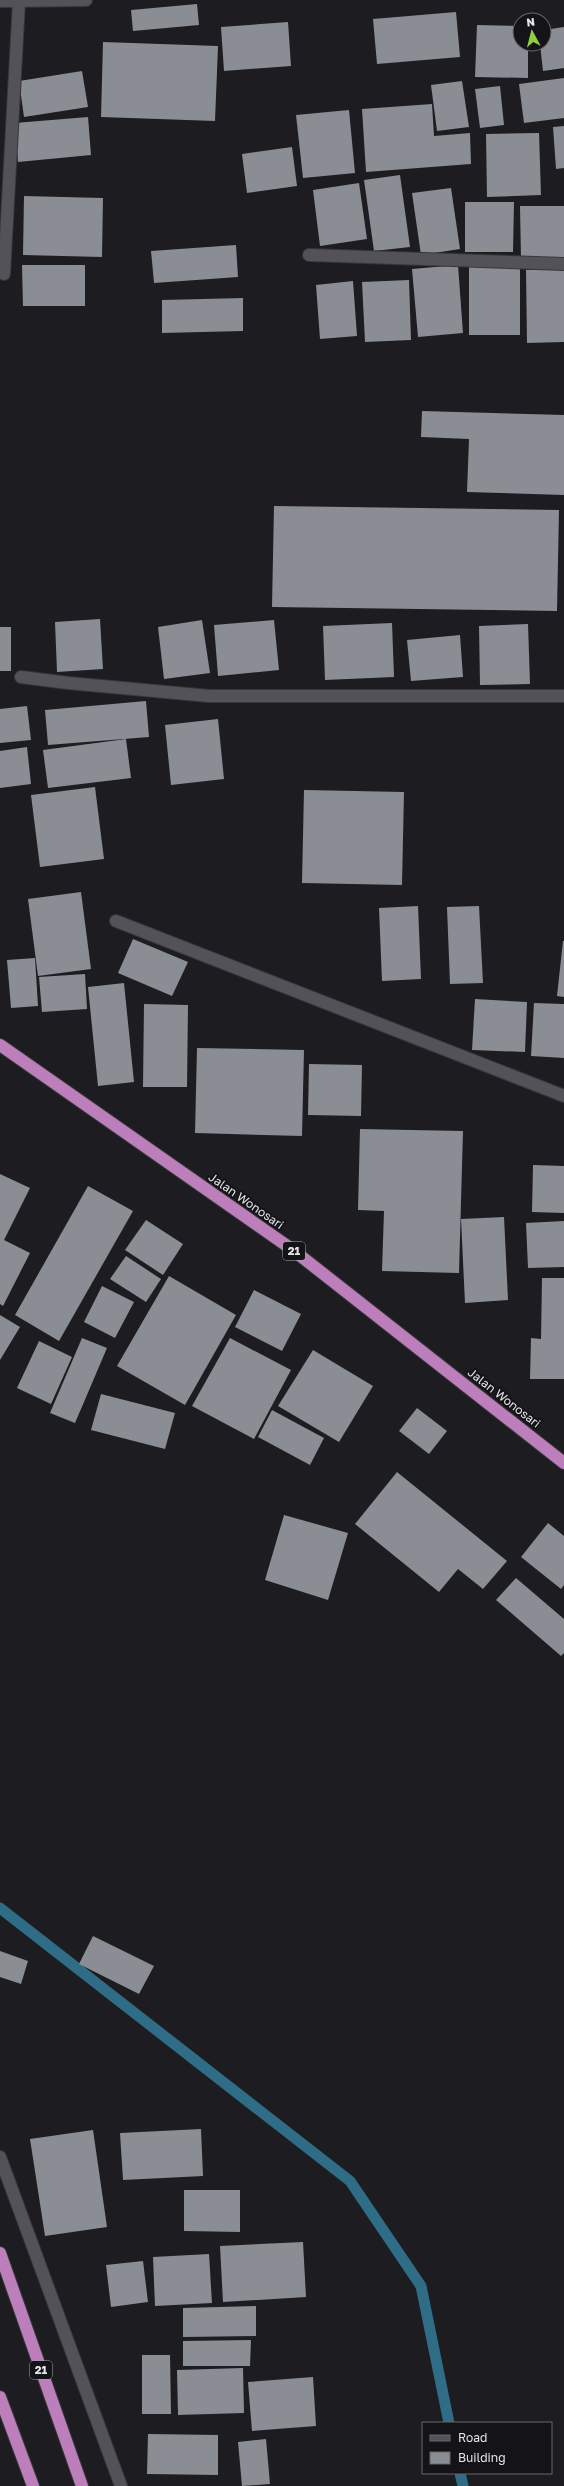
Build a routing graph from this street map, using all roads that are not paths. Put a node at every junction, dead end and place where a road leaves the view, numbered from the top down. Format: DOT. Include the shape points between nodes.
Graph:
graph roads {
  1 [pos="86,0"];
  2 [pos="0,1"];
  3 [pos="19,1"];
  4 [pos="310,255"];
  5 [pos="564,264"];
  6 [pos="4,274"];
  7 [pos="21,677"];
  8 [pos="564,696"];
  9 [pos="116,921"];
  10 [pos="0,1045"];
  11 [pos="564,1096"];
  12 [pos="564,1463"];
  13 [pos="0,2157"];
  14 [pos="0,2253"];
  15 [pos="0,2397"];
  16 [pos="33,2486"];
  17 [pos="82,2486"];
  18 [pos="121,2486"];
  1 -- 3 [label="street"];
  2 -- 3 [label="street"];
  3 -- 6 [label="street"];
  4 -- 5 [label="street"];
  7 -- 8 [label="street" via="209,696"];
  9 -- 11 [label="street"];
  10 -- 12 [label="highway, Jalan Wonosari / 21" via="293,1250"];
  13 -- 18 [label="street"];
  14 -- 17 [label="highway, 21"];
  15 -- 16 [label="highway"];
}
